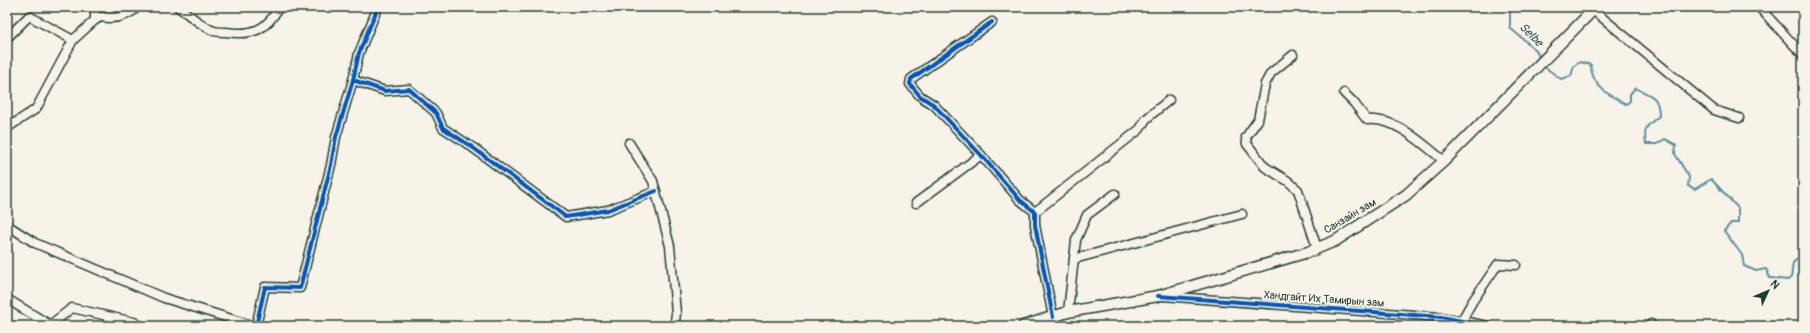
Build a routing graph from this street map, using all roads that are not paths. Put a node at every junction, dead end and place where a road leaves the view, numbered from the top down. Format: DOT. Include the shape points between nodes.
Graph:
graph roads {
  1 [pos="95,7"];
  2 [pos="138,7"];
  3 [pos="178,7"];
  4 [pos="279,7"];
  5 [pos="378,7"];
  6 [pos="1759,7"];
  7 [pos="1595,8"];
  8 [pos="95,20"];
  9 [pos="992,22"];
  10 [pos="7,38"];
  11 [pos="72,40"];
  12 [pos="1293,55"];
  13 [pos="1803,55"];
  14 [pos="353,80"];
  15 [pos="1344,93"];
  16 [pos="1169,100"];
  17 [pos="1739,118"];
  18 [pos="7,128"];
  19 [pos="629,143"];
  20 [pos="981,155"];
  21 [pos="1444,161"];
  22 [pos="656,191"];
  23 [pos="1115,194"];
  24 [pos="916,203"];
  25 [pos="1035,212"];
  26 [pos="1242,214"];
  27 [pos="7,226"];
  28 [pos="1317,248"];
  29 [pos="1074,260"];
  30 [pos="1516,265"];
  31 [pos="1158,296"];
  32 [pos="9,303"];
  33 [pos="1068,312"];
  34 [pos="1053,317"];
  35 [pos="1462,320"];
  36 [pos="141,326"];
  37 [pos="255,326"];
  38 [pos="673,326"];
  39 [pos="1023,326"];
  40 [pos="1488,326"];
  1 -- 8 [label="street"];
  2 -- 8 [label="street" via="122,17 101,17"];
  3 -- 4 [label="street" via="214,30 237,34 262,29 274,18"];
  5 -- 14 [label="street" via="359,53"];
  6 -- 13 [label="street"];
  7 -- 17 [label="street" via="1714,110"];
  7 -- 21 [label="main road, Санзайн зам"];
  8 -- 11 [label="street"];
  9 -- 20 [label="street" via="911,79 910,84 920,96 934,105"];
  10 -- 11 [label="street" via="29,16"];
  11 -- 18 [label="street" via="36,109"];
  12 -- 28 [label="street" via="1271,73 1265,84 1258,120 1246,137 1247,144 1265,167 1298,190"];
  14 -- 22 [label="street" via="385,91 409,89 436,113 443,128 566,217 608,210"];
  14 -- 37 [label="street" via="336,137 300,288 265,287"];
  15 -- 21 [label="street" via="1367,120 1376,119 1389,123"];
  16 -- 25 [label="street" via="1146,119 1140,129"];
  19 -- 22 [label="street" via="653,181"];
  20 -- 24 [label="street"];
  20 -- 25 [label="street" via="1020,200"];
  21 -- 28 [label="main road, Санзайн зам" via="1406,196 1336,241"];
  22 -- 38 [label="street" via="670,246 676,313"];
  23 -- 29 [label="street" via="1087,215 1076,240"];
  25 -- 34 [label="street" via="1035,225"];
  26 -- 29 [label="street"];
  27 -- 37 [label="street" via="34,244 164,298"];
  28 -- 31 [label="main road, Санзайн зам"];
  29 -- 33 [label="street"];
  30 -- 35 [label="street" via="1498,264"];
  31 -- 33 [label="main road, Санзайн зам"];
  31 -- 35 [label="street, Хандгайт Их Тамирын зам"];
  32 -- 36 [label="street" via="50,325 72,308 134,322"];
  33 -- 34 [label="main road, Санзайн зам"];
  34 -- 39 [label="main road, Санзайн зам"];
  35 -- 40 [label="street, Хандгайт Их Тамирын зам"];
}
